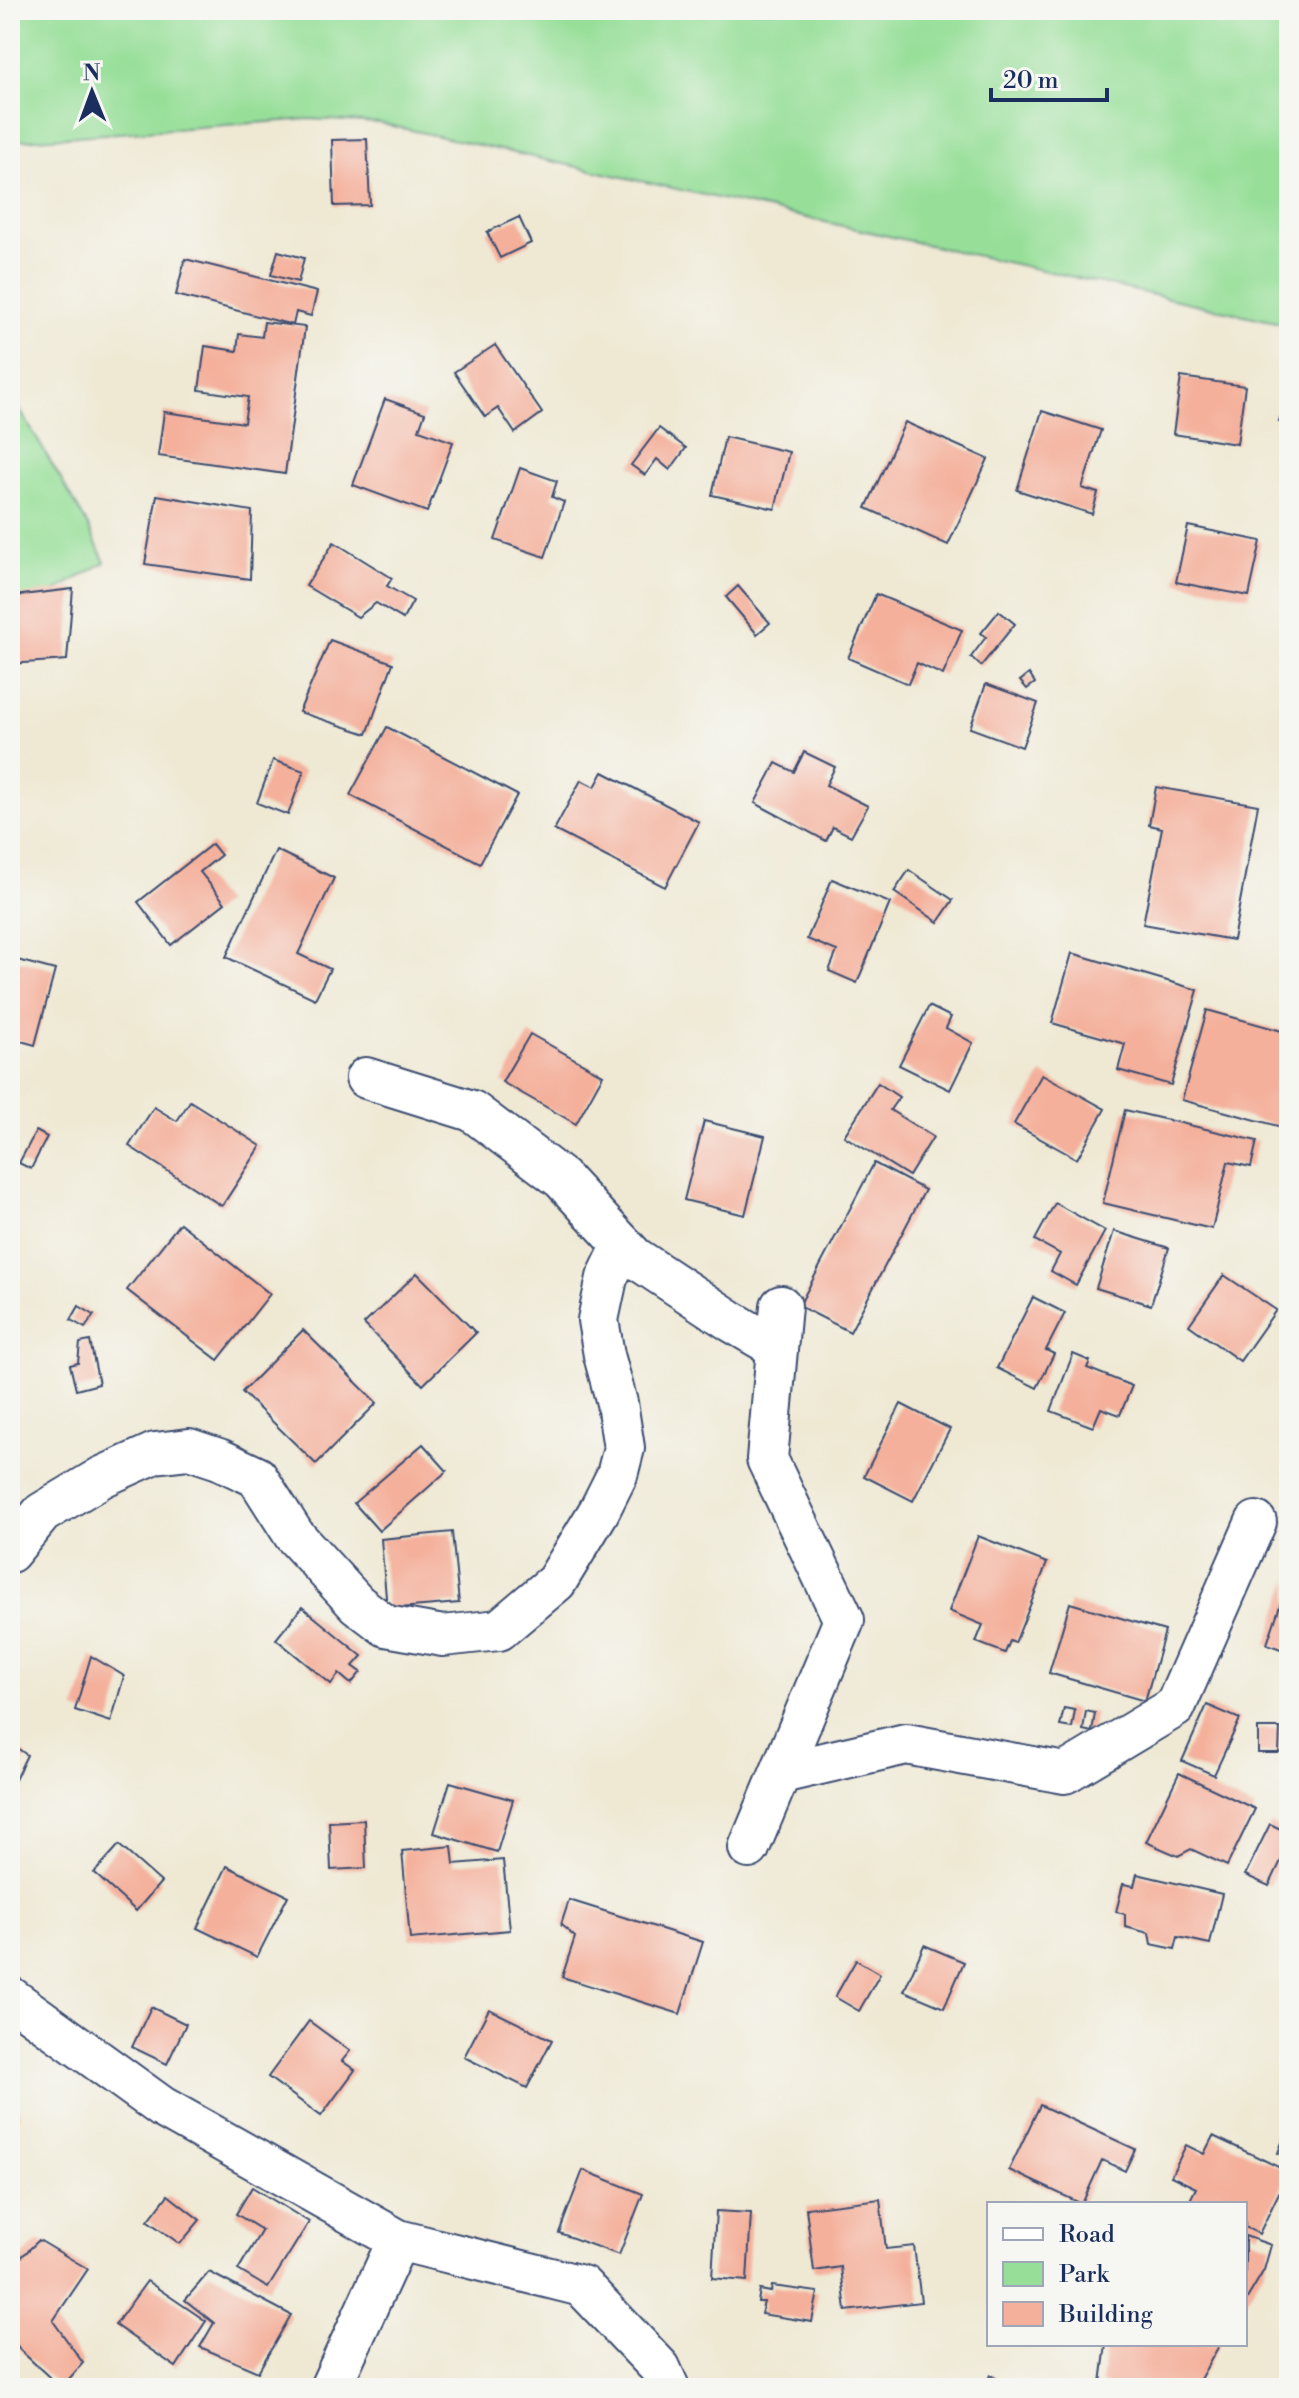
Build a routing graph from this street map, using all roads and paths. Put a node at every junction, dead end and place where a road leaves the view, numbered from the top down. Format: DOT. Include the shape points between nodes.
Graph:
graph roads {
  1 [pos="366,1078"];
  2 [pos="623,1245"];
  3 [pos="781,1306"];
  4 [pos="777,1348"];
  5 [pos="1256,1522"];
  6 [pos="10,1552"];
  7 [pos="781,1773"];
  8 [pos="749,1848"];
  9 [pos="10,1997"];
  10 [pos="398,2240"];
  11 [pos="330,2388"];
  12 [pos="669,2388"];
  1 -- 2 [label="street" via="472,1111 562,1179"];
  2 -- 4 [label="street"];
  2 -- 6 [label="street" via="607,1278 598,1320 624,1448 617,1475 556,1582 499,1630 443,1636 386,1626 357,1604 294,1535 257,1477 189,1449 155,1453 102,1477 42,1513"];
  3 -- 4 [label="street"];
  4 -- 7 [label="street" via="767,1459 844,1620"];
  5 -- 7 [label="street" via="1175,1707 1065,1773 906,1744"];
  7 -- 8 [label="street"];
  9 -- 10 [label="street" via="162,2107"];
  10 -- 11 [label="street"];
  10 -- 12 [label="street" via="582,2286 660,2368"];
}
